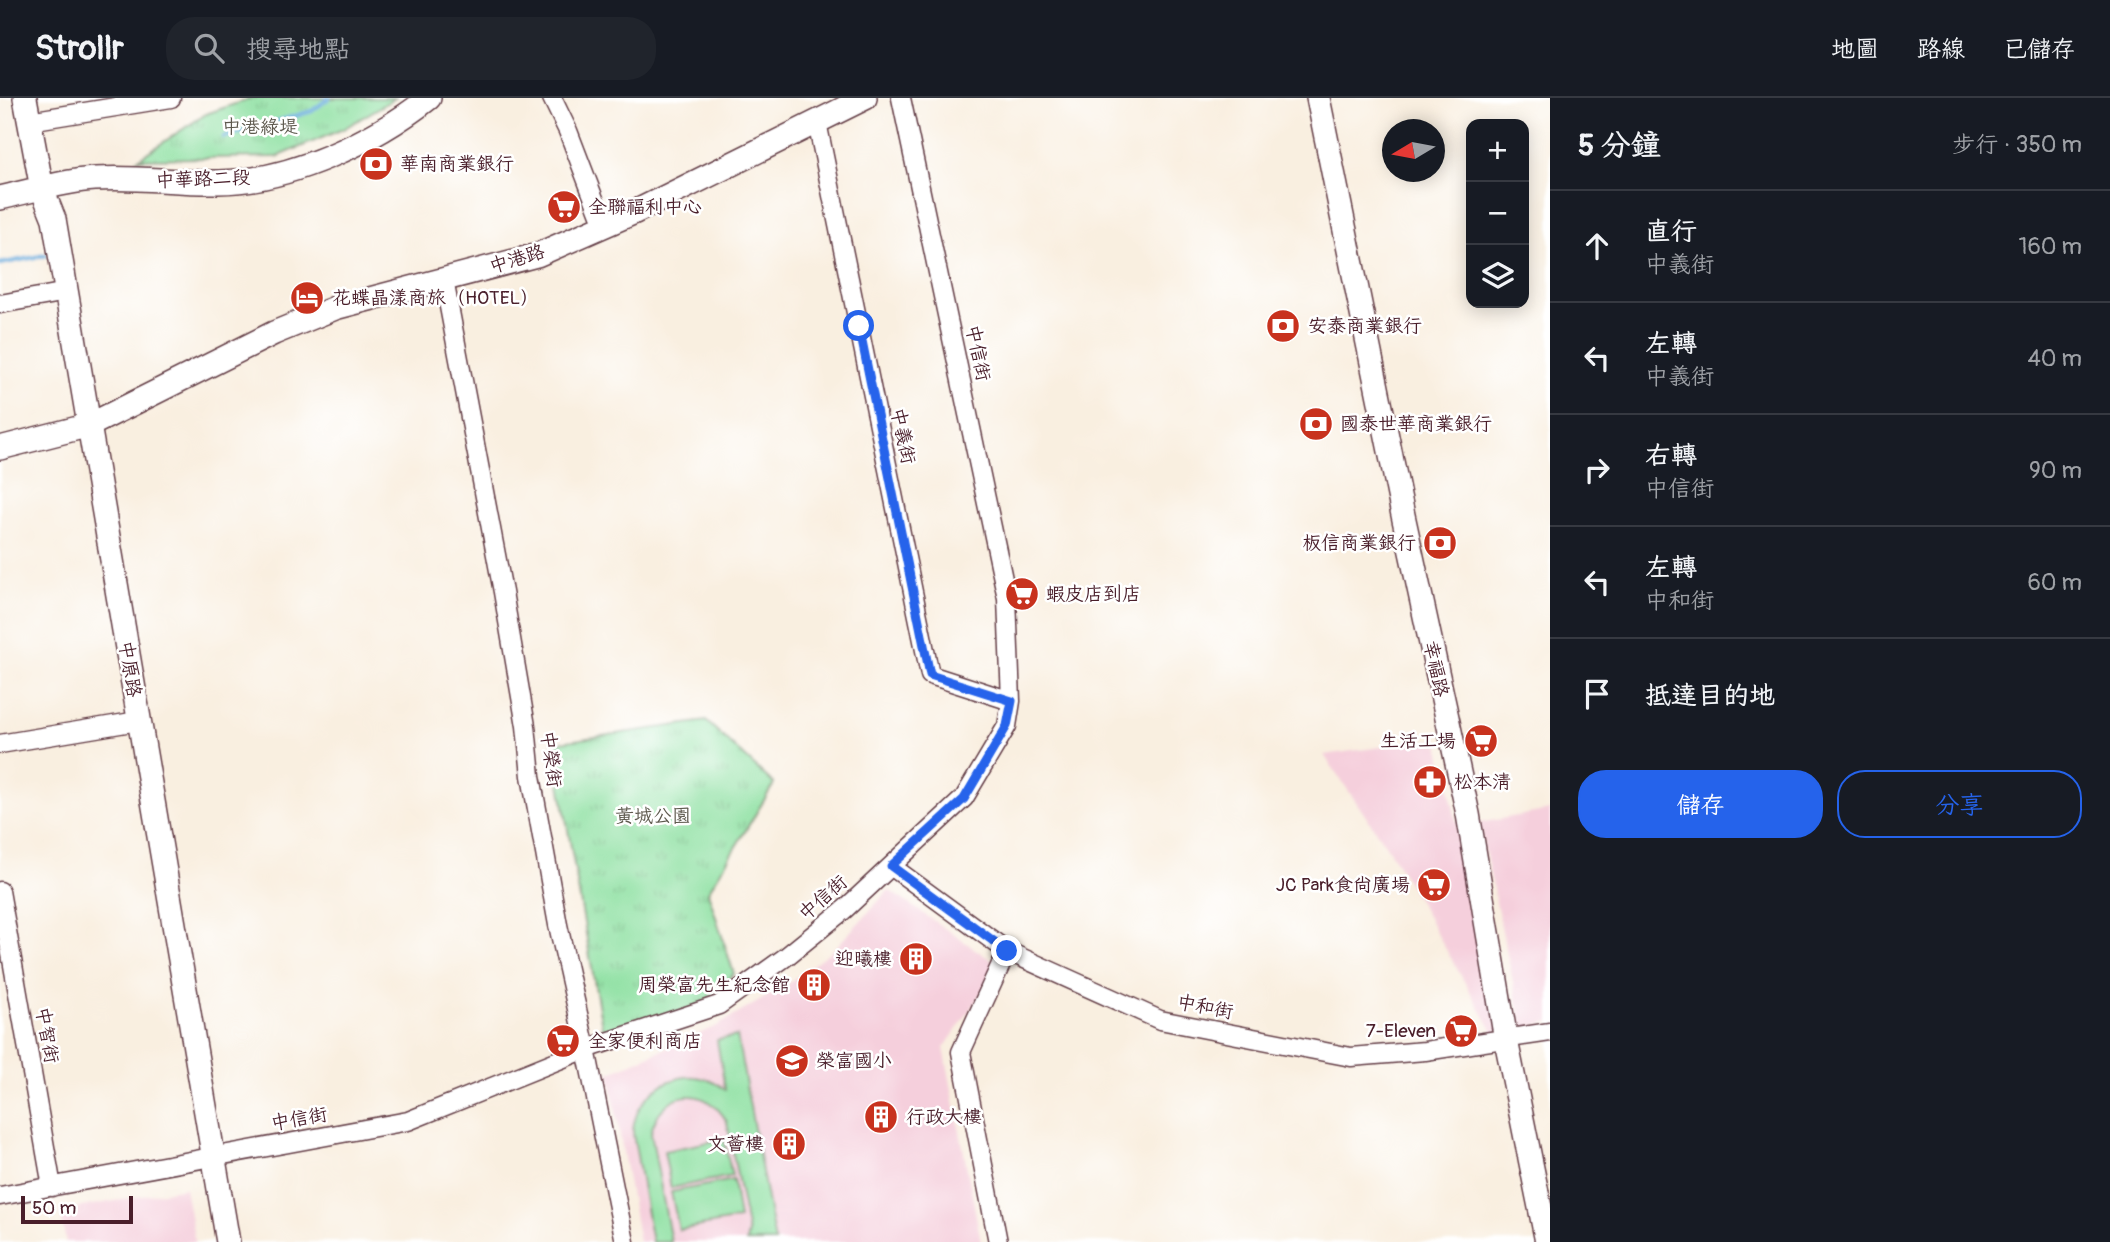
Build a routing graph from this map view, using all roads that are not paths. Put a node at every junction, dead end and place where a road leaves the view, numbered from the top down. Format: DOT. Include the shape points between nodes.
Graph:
graph roads {
  1 [pos="25,98"];
  2 [pos="171,98"];
  3 [pos="429,98"];
  4 [pos="865,98"];
  5 [pos="901,98"];
  6 [pos="1318,98"];
  7 [pos="554,102"];
  8 [pos="29,121"];
  9 [pos="817,122"];
  10 [pos="42,189"];
  11 [pos="0,198"];
  12 [pos="604,225"];
  13 [pos="444,279"];
  14 [pos="66,287"];
  15 [pos="0,304"];
  16 [pos="90,425"];
  17 [pos="0,449"];
  18 [pos="1012,701"];
  19 [pos="138,721"];
  20 [pos="0,744"];
  21 [pos="891,866"];
  22 [pos="0,891"];
  23 [pos="1007,951"];
  24 [pos="1550,1032"];
  25 [pos="1506,1040"];
  26 [pos="586,1049"];
  27 [pos="213,1156"];
  28 [pos="52,1186"];
  29 [pos="0,1196"];
  30 [pos="228,1242"];
  31 [pos="625,1242"];
  32 [pos="998,1242"];
  33 [pos="1547,1242"];
  1 -- 8 [label="street, 中原路"];
  2 -- 8 [label="street"];
  3 -- 10 [label="street, 中華路二段" via="394,123 306,167 222,182 94,179"];
  4 -- 9 [label="street, 中港路"];
  5 -- 18 [label="street, 中信街" via="1007,598"];
  6 -- 25 [label="street, 幸福路" via="1468,814"];
  7 -- 12 [label="street"];
  8 -- 10 [label="street, 中原路"];
  9 -- 12 [label="street, 中港路"];
  9 -- 18 [label="street, 中義街" via="930,675"];
  10 -- 11 [label="street, 中華路二段"];
  10 -- 14 [label="street, 中原路" via="54,219"];
  12 -- 13 [label="street, 中港路" via="537,255"];
  13 -- 16 [label="street, 中港路" via="323,313"];
  13 -- 26 [label="street, 中榮街" via="503,592 556,916"];
  14 -- 15 [label="street"];
  14 -- 16 [label="street, 中原路"];
  16 -- 17 [label="street, 中港路"];
  16 -- 19 [label="street, 中原路"];
  18 -- 21 [label="street, 中信街" via="1007,726 964,799"];
  19 -- 20 [label="street"];
  19 -- 27 [label="street, 中原路"];
  21 -- 23 [label="street, 中和街"];
  21 -- 26 [label="street, 中信街" via="787,956 719,1005"];
  22 -- 28 [label="street, 中智街"];
  23 -- 25 [label="street, 中和街" via="1160,1020 1351,1057"];
  23 -- 32 [label="street" via="961,1052"];
  24 -- 25 [label="street, 中和街"];
  25 -- 33 [label="street, 幸福路"];
  26 -- 27 [label="street, 中信街" via="408,1121"];
  26 -- 31 [label="street, 中榮街"];
  27 -- 28 [label="street, 中信街"];
  27 -- 30 [label="street, 中原路"];
  28 -- 29 [label="street, 中信街"];
}
